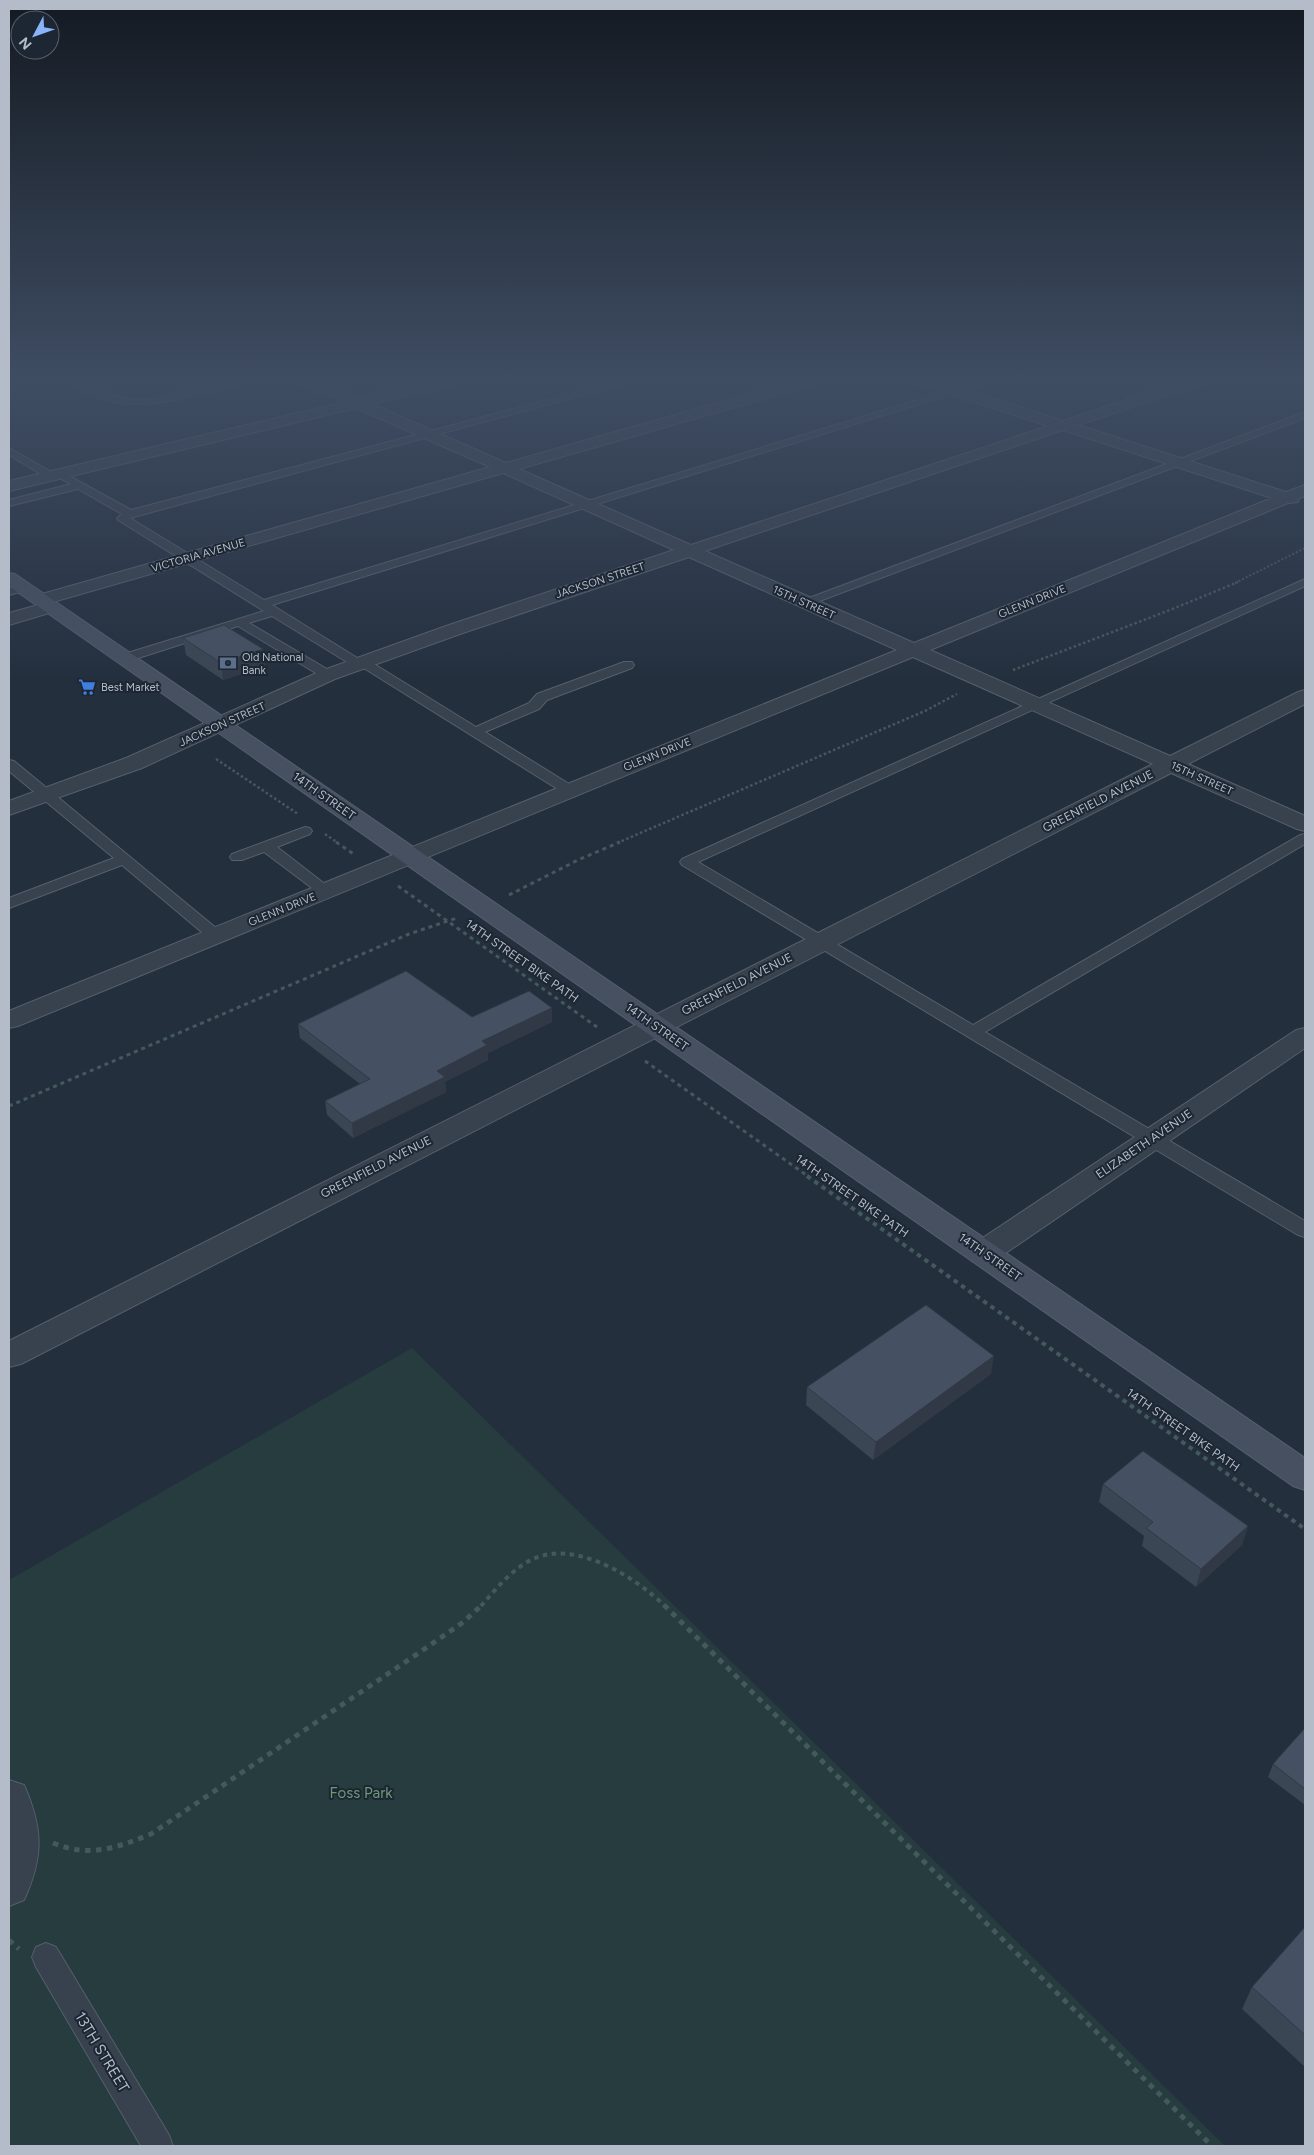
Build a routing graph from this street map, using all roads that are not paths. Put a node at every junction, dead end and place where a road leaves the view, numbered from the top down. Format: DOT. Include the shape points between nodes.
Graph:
graph roads {
  1 [pos="36,480"];
  2 [pos="67,480"];
  3 [pos="260,480"];
  4 [pos="462,480"];
  5 [pos="529,480"];
  6 [pos="669,480"];
  7 [pos="902,480"];
  8 [pos="1134,480"];
  9 [pos="1231,480"];
  10 [pos="80,485"];
  11 [pos="9,486"];
  12 [pos="1305,490"];
  13 [pos="1286,497"];
  14 [pos="9,503"];
  15 [pos="1305,503"];
  16 [pos="586,505"];
  17 [pos="130,514"];
  18 [pos="688,551"];
  19 [pos="186,558"];
  20 [pos="1305,582"];
  21 [pos="14,586"];
  22 [pos="805,603"];
  23 [pos="46,604"];
  24 [pos="264,604"];
  25 [pos="275,611"];
  26 [pos="9,619"];
  27 [pos="245,625"];
  28 [pos="912,650"];
  29 [pos="130,662"];
  30 [pos="360,663"];
  31 [pos="628,665"];
  32 [pos="328,675"];
  33 [pos="1305,696"];
  34 [pos="1035,704"];
  35 [pos="220,724"];
  36 [pos="475,732"];
  37 [pos="9,764"];
  38 [pos="1171,764"];
  39 [pos="569,790"];
  40 [pos="46,796"];
  41 [pos="9,808"];
  42 [pos="1305,824"];
  43 [pos="305,831"];
  44 [pos="1305,838"];
  45 [pos="266,846"];
  46 [pos="411,856"];
  47 [pos="237,857"];
  48 [pos="123,860"];
  49 [pos="325,891"];
  50 [pos="9,903"];
  51 [pos="216,936"];
  52 [pos="820,942"];
  53 [pos="9,1020"];
  54 [pos="655,1025"];
  55 [pos="973,1032"];
  56 [pos="1305,1036"];
  57 [pos="1152,1139"];
  58 [pos="1305,1230"];
  59 [pos="983,1252"];
  60 [pos="9,1355"];
  61 [pos="1305,1476"];
  62 [pos="12,1812"];
  63 [pos="9,1885"];
  64 [pos="46,1957"];
  65 [pos="158,2146"];
  1 -- 11 [label="street"];
  2 -- 10 [label="lane"];
  3 -- 17 [label="lane"];
  4 -- 19 [label="street, VICTORIA AVENUE"];
  5 -- 16 [label="street, 15TH STREET"];
  6 -- 16 [label="lane"];
  7 -- 18 [label="street, JACKSON STREET"];
  8 -- 22 [label="lane"];
  9 -- 13 [label="street"];
  10 -- 14 [label="lane"];
  10 -- 17 [label="lane"];
  12 -- 13 [label="street, GLENN DRIVE"];
  13 -- 15 [label="street"];
  13 -- 28 [label="street, GLENN DRIVE"];
  16 -- 18 [label="street, 15TH STREET"];
  16 -- 24 [label="lane"];
  17 -- 19 [label="lane" via="122,518"];
  18 -- 22 [label="street, 15TH STREET"];
  18 -- 30 [label="street, JACKSON STREET"];
  19 -- 23 [label="street, VICTORIA AVENUE"];
  19 -- 24 [label="lane"];
  20 -- 34 [label="lane"];
  21 -- 23 [label="street, 14TH STREET"];
  22 -- 28 [label="street, 15TH STREET"];
  23 -- 26 [label="street, VICTORIA AVENUE"];
  23 -- 29 [label="street, 14TH STREET"];
  24 -- 25 [label="lane"];
  25 -- 27 [label="lane"];
  25 -- 30 [label="lane"];
  27 -- 29 [label="lane"];
  27 -- 32 [label="lane"];
  28 -- 34 [label="street, 15TH STREET"];
  28 -- 39 [label="street, GLENN DRIVE"];
  29 -- 35 [label="street, 14TH STREET"];
  30 -- 32 [label="street, JACKSON STREET"];
  30 -- 36 [label="lane"];
  31 -- 36 [label="lane" via="542,697 534,706"];
  32 -- 35 [label="street, JACKSON STREET"];
  33 -- 38 [label="street, GREENFIELD AVENUE"];
  34 -- 38 [label="street, 15TH STREET"];
  34 -- 52 [label="lane" via="687,862"];
  35 -- 40 [label="street, JACKSON STREET" via="143,759"];
  35 -- 46 [label="street, 14TH STREET"];
  36 -- 39 [label="lane"];
  37 -- 40 [label="lane"];
  38 -- 42 [label="street, 15TH STREET"];
  38 -- 52 [label="street, GREENFIELD AVENUE"];
  39 -- 46 [label="street, GLENN DRIVE"];
  40 -- 41 [label="street, JACKSON STREET"];
  40 -- 48 [label="lane"];
  43 -- 45 [label="lane"];
  44 -- 55 [label="lane"];
  45 -- 47 [label="lane"];
  45 -- 49 [label="lane"];
  46 -- 49 [label="street, GLENN DRIVE"];
  46 -- 54 [label="street, 14TH STREET"];
  48 -- 50 [label="lane"];
  48 -- 51 [label="lane"];
  49 -- 51 [label="street, GLENN DRIVE"];
  51 -- 53 [label="street, GLENN DRIVE"];
  52 -- 54 [label="street, GREENFIELD AVENUE"];
  52 -- 55 [label="lane"];
  54 -- 59 [label="street, 14TH STREET"];
  54 -- 60 [label="street, GREENFIELD AVENUE"];
  55 -- 57 [label="lane"];
  56 -- 57 [label="street, ELIZABETH AVENUE"];
  57 -- 58 [label="lane"];
  57 -- 59 [label="street, ELIZABETH AVENUE"];
  59 -- 61 [label="street, 14TH STREET"];
  62 -- 63 [label="street" via="18,1838 14,1877"];
  64 -- 65 [label="lane, 13TH STREET"];
}
